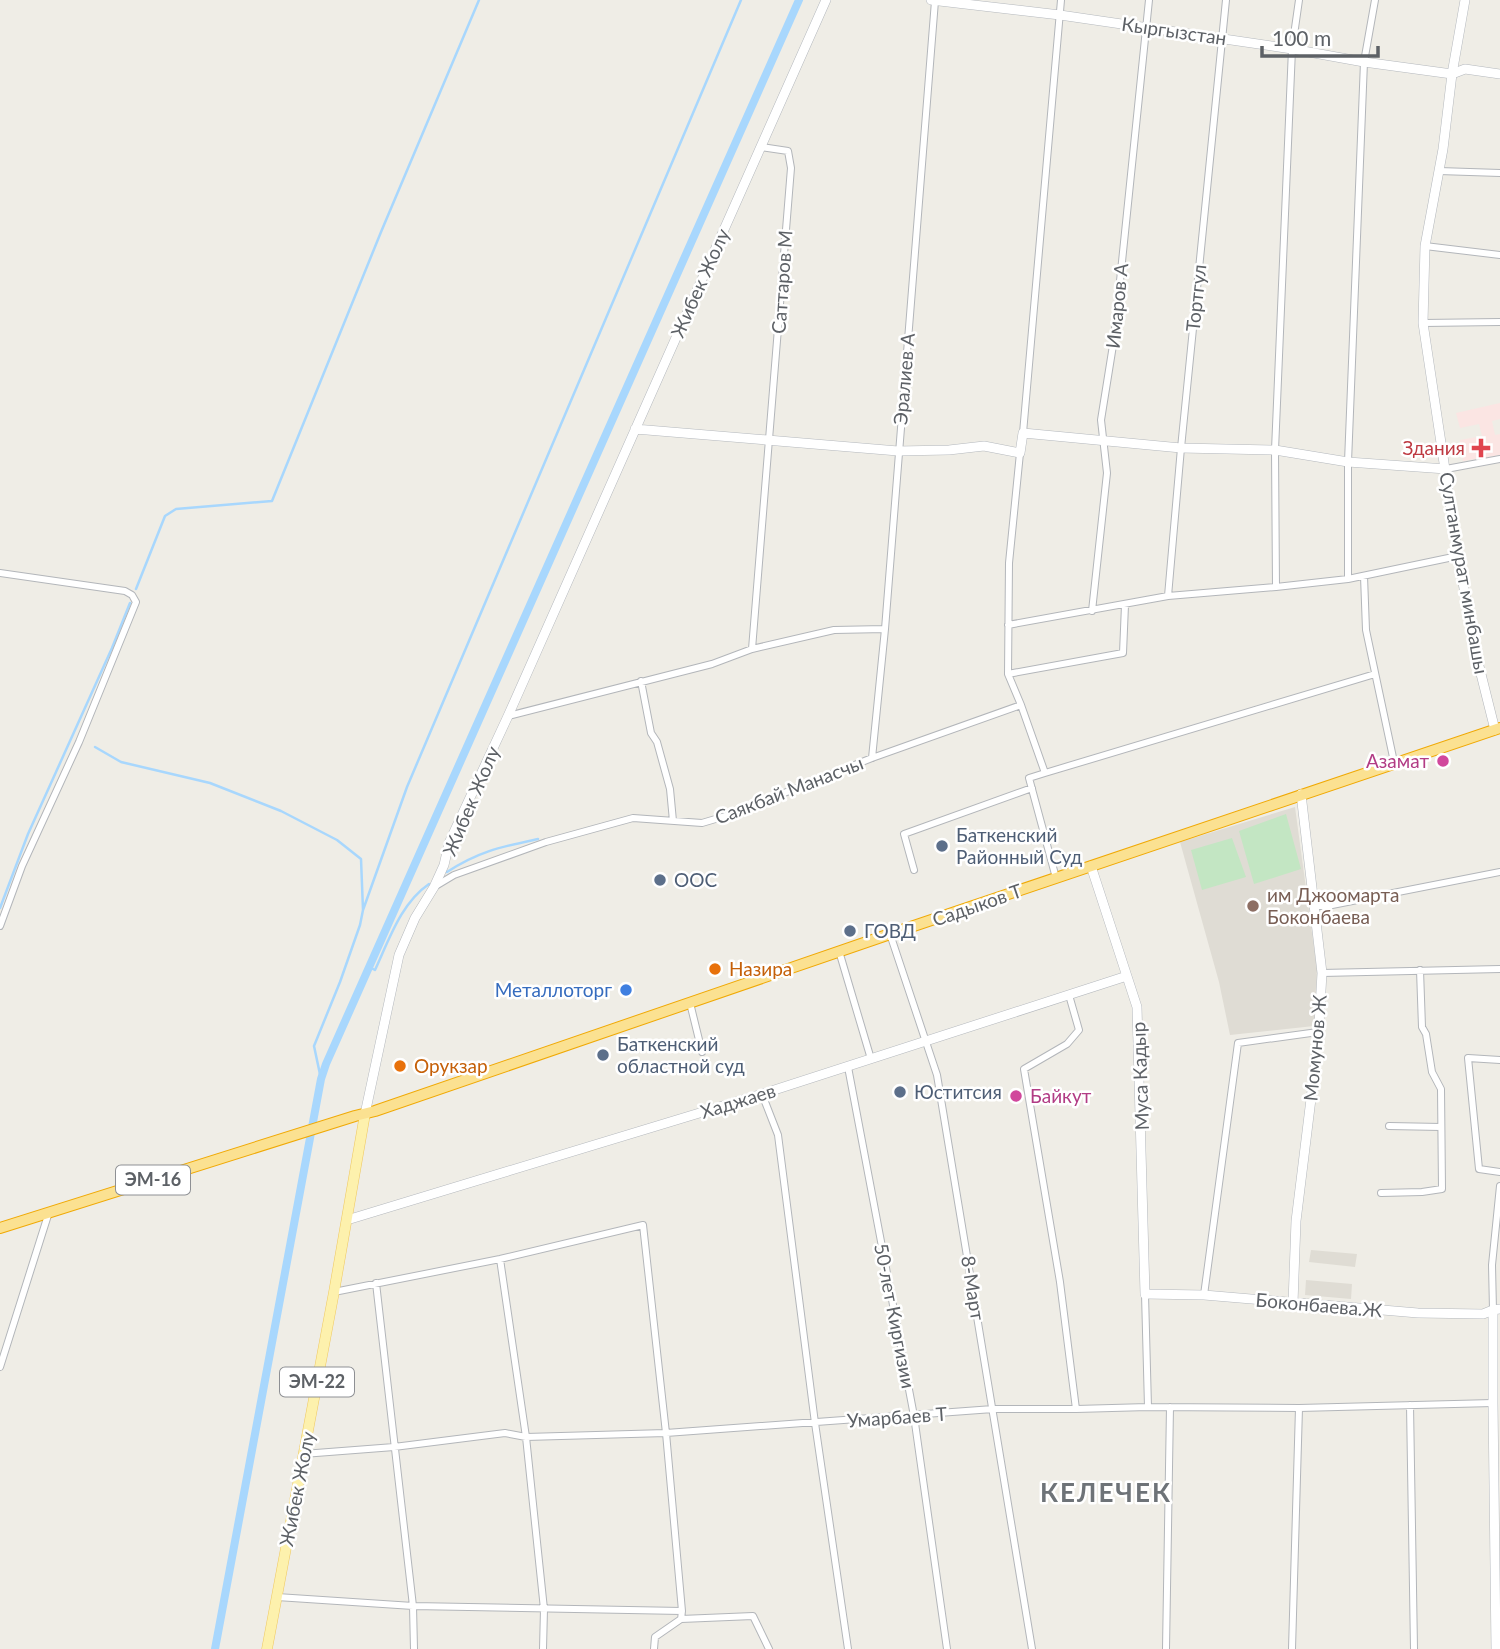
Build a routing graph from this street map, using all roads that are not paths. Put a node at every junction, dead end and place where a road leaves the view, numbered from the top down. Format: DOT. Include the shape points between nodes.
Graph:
graph roads {
  1 [pos="826,0"];
  2 [pos="933,0"];
  3 [pos="1061,0"];
  4 [pos="1149,0"];
  5 [pos="1226,0"];
  6 [pos="1299,0"];
  7 [pos="1376,0"];
  8 [pos="1465,0"];
  9 [pos="1060,15"];
  10 [pos="1146,27"];
  11 [pos="1222,38"];
  12 [pos="1292,49"];
  13 [pos="1364,62"];
  14 [pos="1452,74"];
  15 [pos="1500,74"];
  16 [pos="761,147"];
  17 [pos="1439,171"];
  18 [pos="1500,173"];
  19 [pos="1425,246"];
  20 [pos="1500,255"];
  21 [pos="1500,322"];
  22 [pos="1423,323"];
  23 [pos="635,429"];
  24 [pos="1023,433"];
  25 [pos="770,441"];
  26 [pos="1104,441"];
  27 [pos="1181,448"];
  28 [pos="1275,450"];
  29 [pos="898,451"];
  30 [pos="1020,453"];
  31 [pos="1500,459"];
  32 [pos="1348,462"];
  33 [pos="1446,469"];
  34 [pos="1458,556"];
  35 [pos="0,573"];
  36 [pos="1364,576"];
  37 [pos="1348,579"];
  38 [pos="1276,587"];
  39 [pos="1168,596"];
  40 [pos="1125,605"];
  41 [pos="1092,611"];
  42 [pos="1008,625"];
  43 [pos="885,629"];
  44 [pos="752,649"];
  45 [pos="1008,674"];
  46 [pos="1375,674"];
  47 [pos="641,681"];
  48 [pos="1021,705"];
  49 [pos="508,716"];
  50 [pos="1497,729"];
  51 [pos="873,758"];
  52 [pos="1394,762"];
  53 [pos="1045,773"];
  54 [pos="1032,788"];
  55 [pos="1301,794"];
  56 [pos="673,821"];
  57 [pos="1091,866"];
  58 [pos="914,870"];
  59 [pos="1500,872"];
  60 [pos="1056,878"];
  61 [pos="434,887"];
  62 [pos="1315,906"];
  63 [pos="0,926"];
  64 [pos="890,934"];
  65 [pos="839,951"];
  66 [pos="1500,969"];
  67 [pos="1420,970"];
  68 [pos="1322,972"];
  69 [pos="1128,976"];
  70 [pos="1069,995"];
  71 [pos="690,1003"];
  72 [pos="1318,1032"];
  73 [pos="926,1041"];
  74 [pos="702,1052"];
  75 [pos="871,1059"];
  76 [pos="1500,1060"];
  77 [pos="848,1067"];
  78 [pos="762,1094"];
  79 [pos="370,1113"];
  80 [pos="1389,1126"];
  81 [pos="1441,1128"];
  82 [pos="1500,1172"];
  83 [pos="1500,1186"];
  84 [pos="1381,1193"];
  85 [pos="50,1212"];
  86 [pos="347,1220"];
  87 [pos="0,1228"];
  88 [pos="500,1259"];
  89 [pos="376,1283"];
  90 [pos="334,1292"];
  91 [pos="1144,1294"];
  92 [pos="1204,1295"];
  93 [pos="1293,1303"];
  94 [pos="1497,1309"];
  95 [pos="0,1367"];
  96 [pos="1493,1403"];
  97 [pos="1410,1405"];
  98 [pos="1148,1407"];
  99 [pos="1170,1407"];
  100 [pos="1299,1408"];
  101 [pos="993,1409"];
  102 [pos="1076,1409"];
  103 [pos="914,1416"];
  104 [pos="815,1423"];
  105 [pos="666,1433"];
  106 [pos="526,1437"];
  107 [pos="394,1447"];
  108 [pos="303,1454"];
  109 [pos="277,1597"];
  110 [pos="413,1606"];
  111 [pos="544,1609"];
  112 [pos="682,1611"];
  113 [pos="681,1619"];
  114 [pos="267,1649"];
  115 [pos="414,1649"];
  116 [pos="542,1649"];
  117 [pos="654,1649"];
  118 [pos="769,1649"];
  119 [pos="848,1649"];
  120 [pos="947,1649"];
  121 [pos="1032,1649"];
  122 [pos="1166,1649"];
  123 [pos="1292,1649"];
  124 [pos="1414,1649"];
  125 [pos="1496,1649"];
  1 -- 16 [label="street, Жибек Жолу"];
  2 -- 9 [label="street, Кыргызстан"];
  2 -- 29 [label="street, Эралиев А"];
  3 -- 9 [label="street"];
  4 -- 10 [label="street, Имаров А"];
  5 -- 11 [label="street, Тортгул"];
  6 -- 12 [label="street"];
  7 -- 13 [label="street"];
  8 -- 14 [label="street, Султанмурат минбашы"];
  9 -- 10 [label="street, Кыргызстан"];
  9 -- 24 [label="street"];
  10 -- 11 [label="street, Кыргызстан"];
  10 -- 26 [label="street, Имаров А" via="1114,340 1101,420"];
  11 -- 12 [label="street, Кыргызстан"];
  11 -- 27 [label="street, Тортгул"];
  12 -- 13 [label="street, Кыргызстан"];
  12 -- 28 [label="street"];
  13 -- 14 [label="street, Кыргызстан"];
  13 -- 32 [label="street"];
  14 -- 15 [label="street, Кыргызстан" via="1465,69"];
  14 -- 17 [label="street, Султанмурат минбашы"];
  16 -- 23 [label="street, Жибек Жолу"];
  16 -- 25 [label="street, Саттаров М" via="789,150 791,168"];
  17 -- 18 [label="street"];
  17 -- 19 [label="street, Султанмурат минбашы"];
  19 -- 20 [label="street"];
  19 -- 22 [label="street, Султанмурат минбашы"];
  21 -- 22 [label="street"];
  22 -- 33 [label="street, Султанмурат минбашы"];
  23 -- 25 [label="street"];
  23 -- 49 [label="street, Жибек Жолу"];
  24 -- 26 [label="street"];
  24 -- 30 [label="street"];
  25 -- 29 [label="street"];
  25 -- 44 [label="street, Саттаров М"];
  26 -- 27 [label="street"];
  26 -- 41 [label="street, Имаров А" via="1107,473"];
  27 -- 28 [label="street"];
  27 -- 39 [label="street, Тортгул"];
  28 -- 32 [label="street"];
  28 -- 38 [label="street"];
  29 -- 30 [label="street" via="984,446"];
  29 -- 43 [label="street, Эралиев А"];
  30 -- 42 [label="street"];
  31 -- 33 [label="street"];
  32 -- 33 [label="street"];
  32 -- 37 [label="street"];
  33 -- 34 [label="street, Султанмурат минбашы"];
  34 -- 36 [label="street"];
  34 -- 50 [label="street, Султанмурат минбашы" via="1477,658"];
  35 -- 63 [label="street" via="125,591 136,602"];
  36 -- 37 [label="street"];
  36 -- 46 [label="street" via="1366,629"];
  37 -- 38 [label="street"];
  38 -- 39 [label="street"];
  39 -- 40 [label="street"];
  40 -- 41 [label="street"];
  40 -- 45 [label="street" via="1123,653"];
  41 -- 42 [label="street"];
  42 -- 45 [label="street"];
  43 -- 44 [label="street" via="834,630"];
  43 -- 51 [label="street, Эралиев А"];
  44 -- 47 [label="street"];
  45 -- 48 [label="street"];
  46 -- 52 [label="street"];
  46 -- 53 [label="street"];
  47 -- 49 [label="street"];
  47 -- 56 [label="street" via="651,733 670,789"];
  48 -- 51 [label="street, Саякбай Манасчы"];
  48 -- 53 [label="street"];
  49 -- 61 [label="street, Жибек Жолу" via="449,843"];
  50 -- 52 [label="highway, Садыков Т / ЭМ-16"];
  51 -- 56 [label="street, Саякбай Манасчы" via="729,815 702,823"];
  52 -- 55 [label="highway, Садыков Т / ЭМ-16"];
  53 -- 54 [label="street" via="1029,778"];
  54 -- 58 [label="street" via="904,834"];
  54 -- 60 [label="street"];
  55 -- 57 [label="highway, Садыков Т / ЭМ-16"];
  55 -- 62 [label="street, Момунов Ж"];
  56 -- 61 [label="street, Саякбай Манасчы" via="633,818 545,842 454,875"];
  57 -- 60 [label="highway, Садыков Т / ЭМ-16"];
  57 -- 69 [label="street, Муса Кадыр"];
  59 -- 62 [label="street"];
  60 -- 64 [label="highway, Садыков Т / ЭМ-16"];
  61 -- 79 [label="street, Жибек Жолу" via="399,955"];
  62 -- 68 [label="street, Момунов Ж"];
  64 -- 65 [label="highway, Садыков Т / ЭМ-16"];
  64 -- 73 [label="street, 8-Март"];
  65 -- 71 [label="highway, Садыков Т / ЭМ-16"];
  65 -- 75 [label="street"];
  66 -- 67 [label="street"];
  67 -- 68 [label="street"];
  67 -- 81 [label="street" via="1422,1027 1432,1072 1441,1089"];
  68 -- 72 [label="street, Момунов Ж"];
  69 -- 70 [label="street, Хаджаев"];
  69 -- 91 [label="street, Муса Кадыр" via="1138,1007"];
  70 -- 73 [label="street, Хаджаев"];
  70 -- 102 [label="street" via="1079,1030 1067,1044 1024,1069"];
  71 -- 74 [label="street"];
  71 -- 79 [label="highway, Садыков Т / ЭМ-16"];
  72 -- 92 [label="street" via="1238,1042"];
  72 -- 93 [label="street, Момунов Ж" via="1296,1221"];
  73 -- 75 [label="street, Хаджаев"];
  73 -- 101 [label="street, 8-Март" via="937,1075"];
  75 -- 77 [label="street, Хаджаев"];
  76 -- 82 [label="street" via="1468,1058 1479,1169"];
  77 -- 78 [label="street, Хаджаев"];
  77 -- 103 [label="street, 50-лет Киргизии"];
  78 -- 86 [label="street, Хаджаев"];
  78 -- 104 [label="street" via="778,1135"];
  79 -- 85 [label="highway, ЭМ-16"];
  79 -- 86 [label="main road, Жибек Жолу / ЭМ-22"];
  80 -- 81 [label="street"];
  81 -- 84 [label="street" via="1442,1189"];
  83 -- 94 [label="street" via="1492,1265"];
  85 -- 87 [label="highway, ЭМ-16"];
  85 -- 95 [label="street"];
  86 -- 90 [label="main road, Жибек Жолу / ЭМ-22"];
  88 -- 89 [label="street"];
  88 -- 105 [label="street" via="643,1225"];
  88 -- 106 [label="street"];
  89 -- 90 [label="street"];
  89 -- 107 [label="street"];
  90 -- 108 [label="main road, Жибек Жолу / ЭМ-22"];
  91 -- 92 [label="street, Боконбаева.Ж"];
  91 -- 98 [label="street"];
  92 -- 93 [label="street, Боконбаева.Ж"];
  93 -- 94 [label="street, Боконбаева.Ж" via="1418,1313 1483,1314"];
  94 -- 96 [label="street"];
  96 -- 97 [label="street, Умарбаев Т"];
  96 -- 125 [label="street"];
  97 -- 100 [label="street, Умарбаев Т"];
  97 -- 124 [label="street"];
  98 -- 99 [label="street, Умарбаев Т"];
  98 -- 102 [label="street, Умарбаев Т"];
  99 -- 100 [label="street, Умарбаев Т"];
  99 -- 122 [label="street"];
  100 -- 123 [label="street"];
  101 -- 102 [label="street, Умарбаев Т"];
  101 -- 103 [label="street, Умарбаев Т"];
  101 -- 121 [label="street, 8-Март"];
  103 -- 104 [label="street, Умарбаев Т"];
  103 -- 120 [label="street, 50-лет Киргизии"];
  104 -- 105 [label="street, Умарбаев Т"];
  104 -- 119 [label="street"];
  105 -- 106 [label="street, Умарбаев Т"];
  105 -- 112 [label="street"];
  106 -- 107 [label="street, Умарбаев Т" via="505,1433"];
  106 -- 111 [label="street"];
  107 -- 108 [label="street, Умарбаев Т"];
  107 -- 110 [label="street"];
  108 -- 109 [label="main road, Жибек Жолу / ЭМ-22"];
  109 -- 110 [label="street"];
  109 -- 114 [label="main road, Жибек Жолу / ЭМ-22"];
  110 -- 111 [label="street"];
  110 -- 115 [label="street"];
  111 -- 112 [label="street"];
  111 -- 116 [label="street"];
  112 -- 113 [label="street"];
  113 -- 117 [label="street" via="655,1637"];
  113 -- 118 [label="street" via="753,1616"];
}
